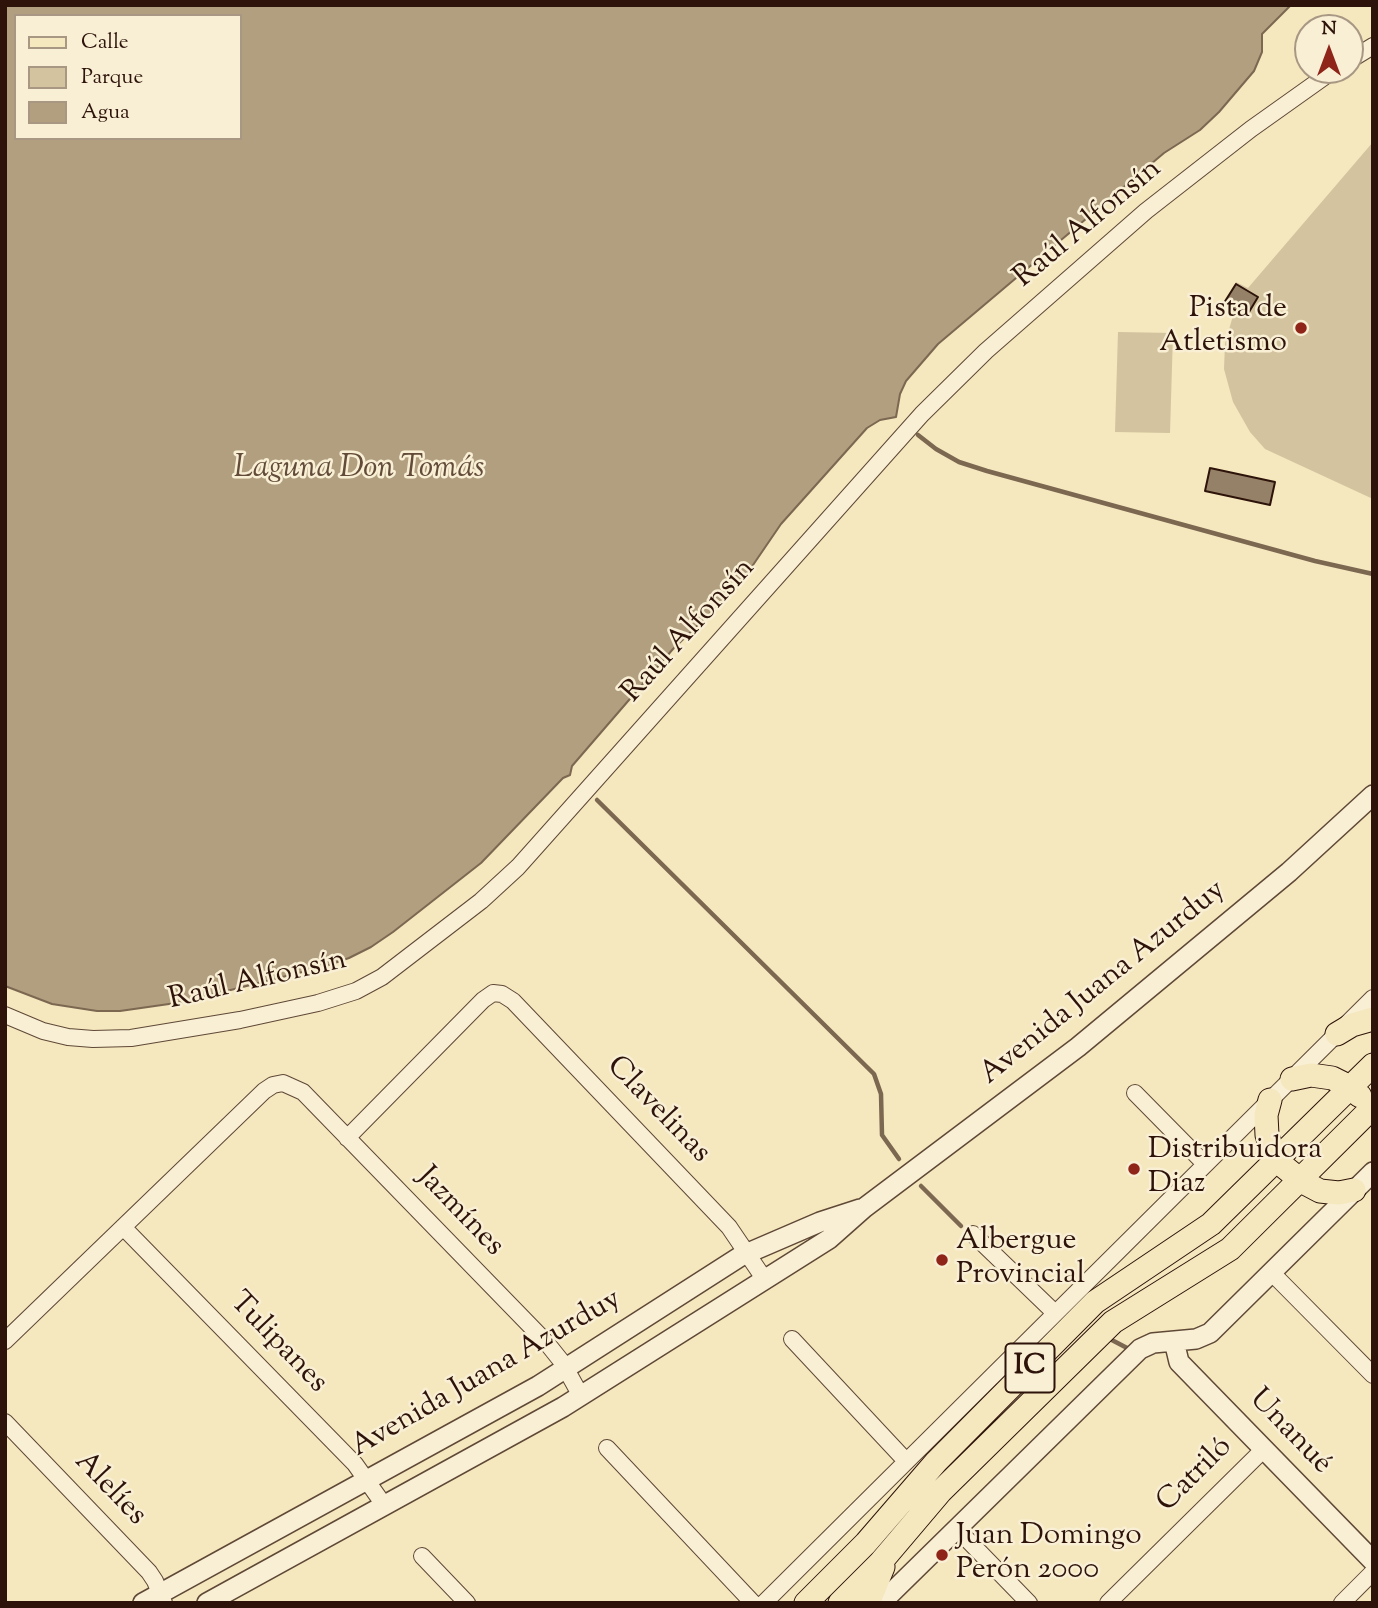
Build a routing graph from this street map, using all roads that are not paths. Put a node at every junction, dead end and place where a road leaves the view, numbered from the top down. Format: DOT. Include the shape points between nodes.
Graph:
graph roads {
  1 [pos="1315,84"];
  2 [pos="1373,795"];
  3 [pos="1373,998"];
  4 [pos="5,1015"];
  5 [pos="1373,1019"];
  6 [pos="1337,1034"];
  7 [pos="1373,1065"];
  8 [pos="1292,1079"];
  9 [pos="1350,1087"];
  10 [pos="1135,1093"];
  11 [pos="1270,1100"];
  12 [pos="1372,1110"];
  13 [pos="347,1138"];
  14 [pos="1277,1159"];
  15 [pos="1205,1164"];
  16 [pos="1300,1180"];
  17 [pos="1366,1181"];
  18 [pos="864,1208"];
  19 [pos="123,1227"];
  20 [pos="973,1234"];
  21 [pos="748,1252"];
  22 [pos="1271,1272"];
  23 [pos="765,1280"];
  24 [pos="1055,1313"];
  25 [pos="792,1339"];
  26 [pos="5,1341"];
  27 [pos="1174,1341"];
  28 [pos="567,1369"];
  29 [pos="1373,1375"];
  30 [pos="580,1396"];
  31 [pos="5,1422"];
  32 [pos="607,1448"];
  33 [pos="1264,1449"];
  34 [pos="906,1461"];
  35 [pos="367,1480"];
  36 [pos="384,1505"];
  37 [pos="957,1529"];
  38 [pos="889,1552"];
  39 [pos="422,1556"];
  40 [pos="1373,1560"];
  41 [pos="1373,1572"];
  42 [pos="162,1598"];
  43 [pos="143,1603"];
  44 [pos="207,1603"];
  45 [pos="467,1603"];
  46 [pos="753,1603"];
  47 [pos="764,1603"];
  48 [pos="806,1603"];
  49 [pos="840,1603"];
  50 [pos="868,1603"];
  51 [pos="881,1603"];
  52 [pos="1029,1603"];
  53 [pos="1108,1603"];
  54 [pos="1342,1603"];
  1 -- 4 [label="street, Raúl Alfonsín" via="1146,211 986,351 922,414 518,867 382,977 318,1003 131,1038 68,1037"];
  2 -- 18 [label="street, Avenida Juana Azurduy" via="1289,872 1072,1052"];
  3 -- 6 [label="street"];
  5 -- 6 [label="main road"];
  6 -- 8 [label="street"];
  7 -- 9 [label="main road, IC"];
  8 -- 9 [label="main road" via="1322,1076"];
  8 -- 11 [label="street"];
  9 -- 12 [label="main road"];
  9 -- 14 [label="main road, IC"];
  10 -- 15 [label="street"];
  11 -- 14 [label="main road" via="1267,1135"];
  11 -- 15 [label="street"];
  12 -- 16 [label="main road, IC"];
  13 -- 19 [label="street, Jazmínes" via="303,1092 283,1083 273,1085"];
  13 -- 21 [label="street, Clavelinas" via="483,1000 498,993 513,1001"];
  13 -- 28 [label="street, Jazmínes" via="547,1342"];
  14 -- 16 [label="main road"];
  14 -- 48 [label="main road, IC" via="1211,1224 1095,1302 936,1462"];
  15 -- 24 [label="street"];
  16 -- 17 [label="main road" via="1339,1193"];
  16 -- 38 [label="main road, IC" via="1225,1252 1113,1322 946,1487"];
  17 -- 22 [label="street"];
  18 -- 21 [label="street, Avenida Juana Azurduy"];
  18 -- 23 [label="street, Avenida Juana Azurduy" via="829,1239"];
  19 -- 26 [label="street"];
  19 -- 35 [label="street, Tulipanes"];
  20 -- 24 [label="street"];
  21 -- 23 [label="street, Clavelinas"];
  21 -- 28 [label="street, Avenida Juana Azurduy"];
  22 -- 27 [label="street" via="1207,1334"];
  22 -- 29 [label="street"];
  23 -- 30 [label="street, Avenida Juana Azurduy"];
  24 -- 34 [label="street"];
  25 -- 34 [label="street"];
  27 -- 33 [label="street, Unanué" via="1179,1362"];
  27 -- 37 [label="street" via="1150,1343 1140,1349"];
  28 -- 30 [label="street, Jazmínes"];
  28 -- 35 [label="street, Avenida Juana Azurduy"];
  30 -- 36 [label="street, Avenida Juana Azurduy"];
  31 -- 42 [label="street, Alelíes" via="149,1572"];
  32 -- 46 [label="street"];
  33 -- 40 [label="street, Unanué"];
  33 -- 53 [label="street, Catriló"];
  34 -- 47 [label="street"];
  35 -- 36 [label="street, Tulipanes"];
  35 -- 42 [label="street, Avenida Juana Azurduy"];
  36 -- 44 [label="street, Avenida Juana Azurduy"];
  37 -- 51 [label="street"];
  37 -- 52 [label="street"];
  38 -- 49 [label="main road, IC"];
  38 -- 50 [label="main road"];
  39 -- 45 [label="street"];
  41 -- 54 [label="street"];
  42 -- 43 [label="street, Avenida Juana Azurduy"];
}
